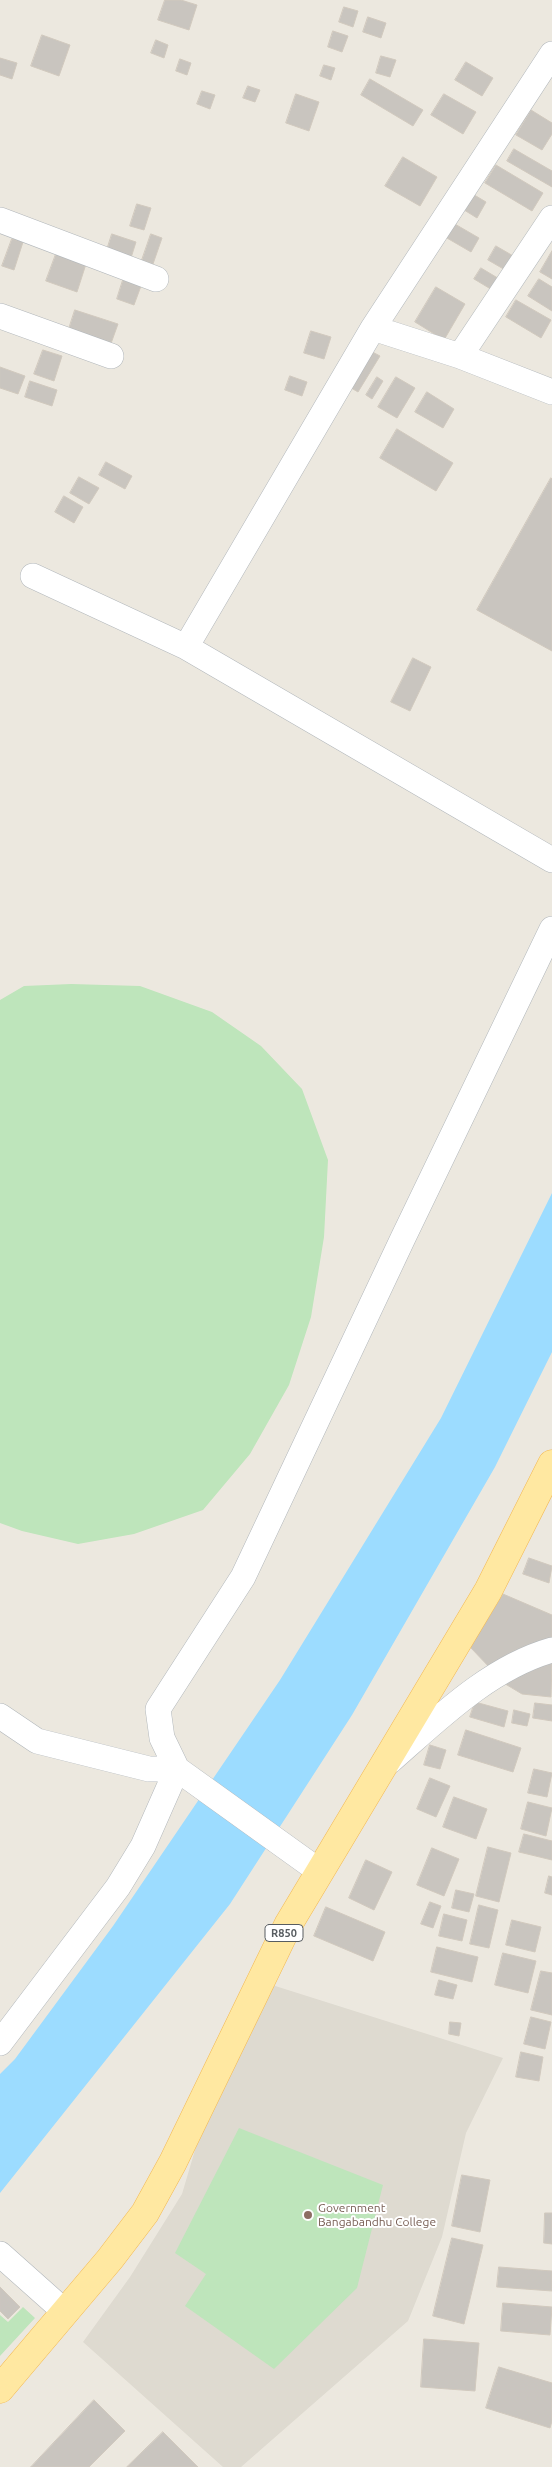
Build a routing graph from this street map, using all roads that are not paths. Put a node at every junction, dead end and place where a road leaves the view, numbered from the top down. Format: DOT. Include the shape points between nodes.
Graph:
graph roads {
  1 [pos="552,54"];
  2 [pos="552,218"];
  3 [pos="0,220"];
  4 [pos="156,279"];
  5 [pos="0,316"];
  6 [pos="373,328"];
  7 [pos="111,356"];
  8 [pos="460,356"];
  9 [pos="552,392"];
  10 [pos="33,576"];
  11 [pos="186,647"];
  12 [pos="552,860"];
  13 [pos="552,929"];
  14 [pos="552,1464"];
  15 [pos="552,1650"];
  16 [pos="0,1716"];
  17 [pos="384,1766"];
  18 [pos="183,1773"];
  19 [pos="319,1871"];
  20 [pos="0,2043"];
  21 [pos="0,2254"];
  22 [pos="64,2311"];
  23 [pos="0,2389"];
  1 -- 6 [label="street"];
  2 -- 8 [label="street"];
  3 -- 4 [label="street"];
  5 -- 7 [label="street"];
  6 -- 8 [label="street"];
  6 -- 11 [label="street"];
  8 -- 9 [label="street"];
  10 -- 11 [label="street"];
  11 -- 12 [label="street"];
  13 -- 18 [label="street" via="244,1577 158,1710 162,1738"];
  14 -- 17 [label="main road, R850" via="488,1591"];
  15 -- 17 [label="street" via="516,1664 488,1681 446,1712"];
  16 -- 18 [label="street" via="37,1741 149,1769"];
  17 -- 19 [label="main road, R850"];
  18 -- 19 [label="street"];
  18 -- 20 [label="street" via="118,1887"];
  19 -- 22 [label="main road, R850" via="263,1972 173,2162 145,2213"];
  21 -- 22 [label="street"];
  22 -- 23 [label="main road, R850"];
}
